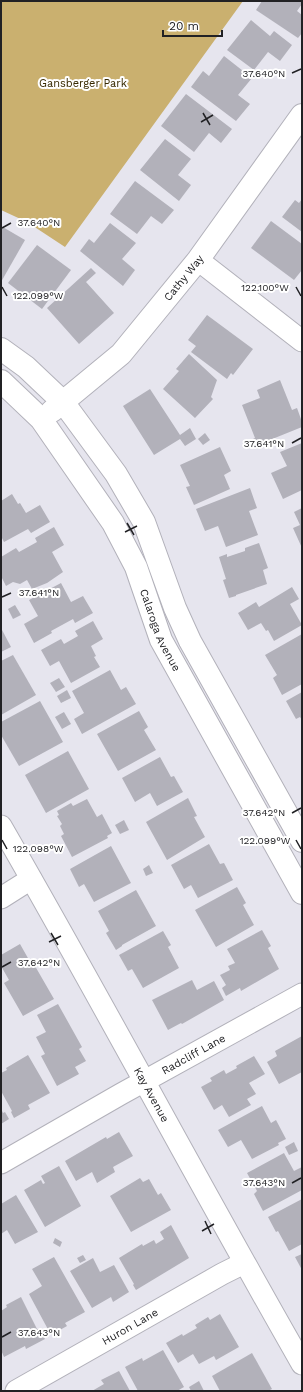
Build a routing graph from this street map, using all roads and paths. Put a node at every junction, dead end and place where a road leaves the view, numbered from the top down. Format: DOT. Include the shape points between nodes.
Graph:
graph roads {
  1 [pos="302,115"];
  2 [pos="198,260"];
  3 [pos="302,341"];
  4 [pos="1,349"];
  5 [pos="1,381"];
  6 [pos="62,402"];
  7 [pos="41,419"];
  8 [pos="1,826"];
  9 [pos="302,841"];
  10 [pos="31,879"];
  11 [pos="302,893"];
  12 [pos="1,898"];
  13 [pos="302,994"];
  14 [pos="145,1081"];
  15 [pos="1,1163"];
  16 [pos="244,1263"];
  17 [pos="302,1364"];
  18 [pos="16,1391"];
  1 -- 2 [label="street, Cathy Way"];
  2 -- 3 [label="street"];
  2 -- 6 [label="street, Cathy Way" via="121,354"];
  4 -- 6 [label="street, Calaroga Avenue" via="26,367"];
  5 -- 7 [label="street, Calaroga Avenue"];
  6 -- 7 [label="street, Cathy Way"];
  6 -- 9 [label="street, Calaroga Avenue" via="116,474 144,522 190,641"];
  7 -- 11 [label="street, Calaroga Avenue" via="112,523 136,567 161,640"];
  8 -- 10 [label="street, Kay Avenue"];
  10 -- 12 [label="street"];
  10 -- 14 [label="street, Kay Avenue"];
  13 -- 14 [label="street, Radcliff Lane"];
  14 -- 15 [label="street, Radcliff Lane"];
  14 -- 16 [label="street, Kay Avenue"];
  16 -- 17 [label="street, Kay Avenue"];
  16 -- 18 [label="street, Huron Lane"];
}
